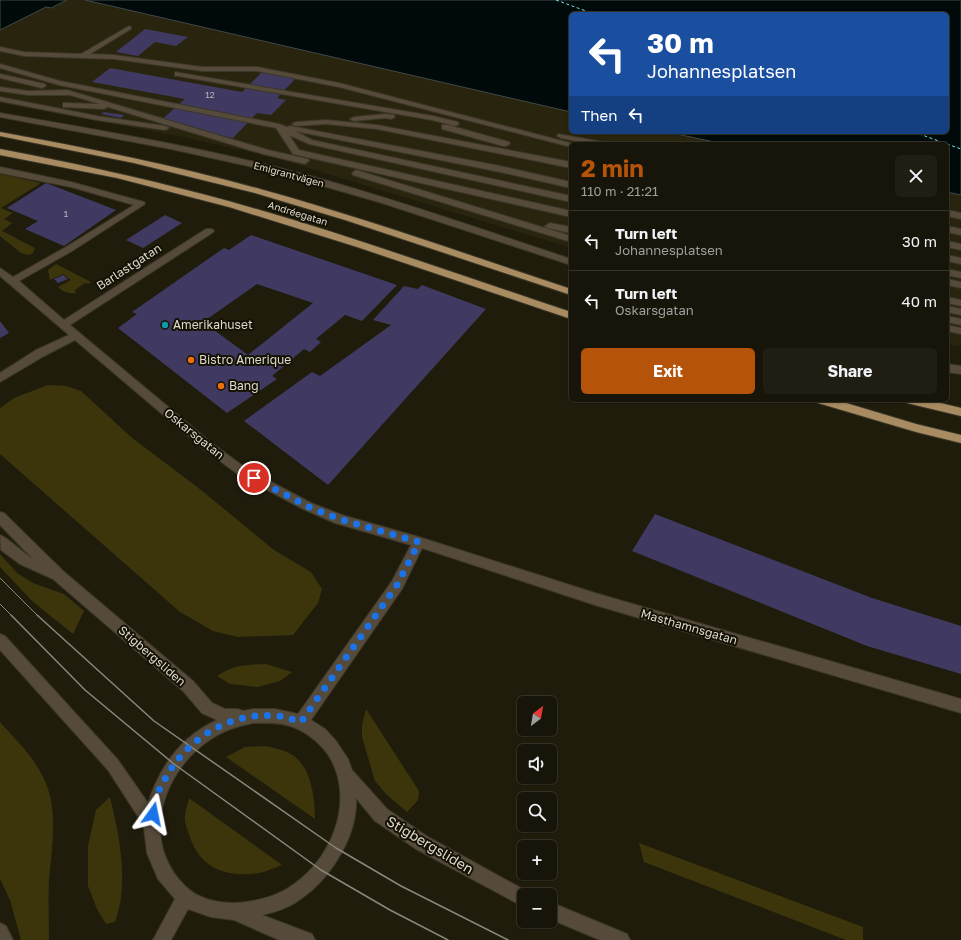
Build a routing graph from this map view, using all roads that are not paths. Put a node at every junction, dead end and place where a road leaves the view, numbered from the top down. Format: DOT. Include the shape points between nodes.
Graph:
graph roads {
  1 [pos="129,28"];
  2 [pos="0,49"];
  3 [pos="82,56"];
  4 [pos="0,66"];
  5 [pos="0,76"];
  6 [pos="0,80"];
  7 [pos="19,80"];
  8 [pos="0,89"];
  9 [pos="71,93"];
  10 [pos="0,94"];
  11 [pos="0,99"];
  12 [pos="121,107"];
  13 [pos="0,115"];
  14 [pos="459,116"];
  15 [pos="326,122"];
  16 [pos="278,126"];
  17 [pos="376,127"];
  18 [pos="0,134"];
  19 [pos="315,138"];
  20 [pos="225,140"];
  21 [pos="593,142"];
  22 [pos="569,144"];
  23 [pos="298,150"];
  24 [pos="0,152"];
  25 [pos="569,152"];
  26 [pos="569,158"];
  27 [pos="569,165"];
  28 [pos="0,170"];
  29 [pos="348,171"];
  30 [pos="569,172"];
  31 [pos="569,177"];
  32 [pos="569,184"];
  33 [pos="569,195"];
  34 [pos="569,199"];
  35 [pos="461,205"];
  36 [pos="569,207"];
  37 [pos="949,213"];
  38 [pos="569,214"];
  39 [pos="961,216"];
  40 [pos="949,221"];
  41 [pos="569,222"];
  42 [pos="961,224"];
  43 [pos="949,229"];
  44 [pos="569,230"];
  45 [pos="208,231"];
  46 [pos="961,232"];
  47 [pos="949,236"];
  48 [pos="569,238"];
  49 [pos="961,239"];
  50 [pos="949,244"];
  51 [pos="961,247"];
  52 [pos="949,251"];
  53 [pos="961,254"];
  54 [pos="949,258"];
  55 [pos="569,261"];
  56 [pos="961,261"];
  57 [pos="949,265"];
  58 [pos="961,268"];
  59 [pos="0,271"];
  60 [pos="949,272"];
  61 [pos="961,275"];
  62 [pos="12,281"];
  63 [pos="949,282"];
  64 [pos="961,285"];
  65 [pos="949,289"];
  66 [pos="569,291"];
  67 [pos="961,292"];
  68 [pos="949,300"];
  69 [pos="961,303"];
  70 [pos="949,309"];
  71 [pos="961,312"];
  72 [pos="569,315"];
  73 [pos="949,319"];
  74 [pos="961,322"];
  75 [pos="63,325"];
  76 [pos="949,328"];
  77 [pos="961,331"];
  78 [pos="75,336"];
  79 [pos="949,368"];
  80 [pos="961,370"];
  81 [pos="0,378"];
  82 [pos="829,402"];
  83 [pos="919,402"];
  84 [pos="961,412"];
  85 [pos="961,439"];
  86 [pos="0,517"];
  87 [pos="0,540"];
  88 [pos="419,542"];
  89 [pos="58,575"];
  90 [pos="0,640"];
  91 [pos="961,706"];
  92 [pos="253,716"];
  93 [pos="301,722"];
  94 [pos="347,776"];
  95 [pos="151,824"];
  96 [pos="517,895"];
  97 [pos="185,898"];
  98 [pos="236,912"];
  99 [pos="557,913"];
  100 [pos="0,932"];
  101 [pos="4,940"];
  102 [pos="162,940"];
  103 [pos="306,940"];
  104 [pos="621,940"];
  1 -- 3 [label="street"];
  2 -- 3 [label="street" via="24,54"];
  3 -- 14 [label="street" via="114,57 202,69 257,69 339,85"];
  3 -- 25 [label="street" via="433,118"];
  4 -- 16 [label="street" via="59,83"];
  5 -- 7 [label="street"];
  6 -- 7 [label="street"];
  7 -- 9 [label="street"];
  8 -- 9 [label="street" via="28,93"];
  9 -- 12 [label="street"];
  10 -- 12 [label="street" via="65,105"];
  11 -- 20 [label="street"];
  12 -- 20 [label="street"];
  13 -- 55 [label="street, Emigrantvägen" via="188,149 274,169 364,195"];
  14 -- 21 [label="street"];
  14 -- 22 [label="street"];
  15 -- 16 [label="street"];
  15 -- 17 [label="street"];
  15 -- 17 [label="street"];
  15 -- 17 [label="street"];
  16 -- 19 [label="street"];
  16 -- 19 [label="street"];
  16 -- 23 [label="street"];
  17 -- 26 [label="street" via="515,147"];
  17 -- 27 [label="street"];
  17 -- 30 [label="street"];
  17 -- 31 [label="street"];
  18 -- 66 [label="highway, Andréegatan" via="214,179 275,196"];
  19 -- 32 [label="street"];
  19 -- 33 [label="street"];
  19 -- 34 [label="street"];
  20 -- 29 [label="street"];
  23 -- 36 [label="street"];
  23 -- 38 [label="street"];
  24 -- 72 [label="highway, Andréegatan" via="111,174 232,205 374,249"];
  28 -- 62 [label="street" via="100,191 140,204"];
  29 -- 35 [label="street"];
  29 -- 41 [label="street"];
  35 -- 44 [label="street"];
  35 -- 48 [label="street"];
  37 -- 39 [label="street"];
  40 -- 42 [label="street"];
  43 -- 46 [label="street"];
  45 -- 75 [label="street, Barlastgatan"];
  47 -- 49 [label="street"];
  50 -- 51 [label="street"];
  52 -- 53 [label="street"];
  54 -- 56 [label="street"];
  57 -- 58 [label="street"];
  59 -- 62 [label="street, Oskarsgatan"];
  60 -- 61 [label="street"];
  62 -- 75 [label="street, Oskarsgatan"];
  63 -- 64 [label="street"];
  65 -- 67 [label="street"];
  68 -- 69 [label="street"];
  70 -- 71 [label="street"];
  73 -- 74 [label="street"];
  75 -- 78 [label="street, Oskarsgatan"];
  76 -- 77 [label="street"];
  78 -- 81 [label="street" via="40,353"];
  78 -- 88 [label="street, Oskarsgatan" via="204,444 243,472 274,490 339,519"];
  79 -- 80 [label="street"];
  82 -- 85 [label="highway"];
  83 -- 84 [label="highway"];
  86 -- 89 [label="street, Stigbergsliden"];
  87 -- 89 [label="street, Stigbergsliden" via="10,551 33,566"];
  88 -- 91 [label="street, Masthamnsgatan" via="595,599"];
  88 -- 93 [label="street" via="397,585"];
  89 -- 92 [label="street, Stigbergsliden" via="188,686 207,708 224,716"];
  90 -- 95 [label="street, Stigbergsliden" via="113,765"];
  92 -- 93 [label="street, Stigbergsliden" via="278,716"];
  92 -- 95 [label="street, Stigbergsliden" via="219,726 190,746 174,764 158,793"];
  93 -- 94 [label="street, Stigbergsliden" via="322,735 337,753"];
  94 -- 96 [label="street, Stigbergsliden" via="381,815 422,843"];
  94 -- 98 [label="street, Stigbergsliden" via="349,800 346,824 336,848 321,870 297,892 268,907"];
  95 -- 97 [label="street, Stigbergsliden" via="152,846 159,866 170,884"];
  97 -- 98 [label="street, Stigbergsliden" via="209,909"];
  97 -- 102 [label="street"];
  98 -- 103 [label="street, Stigbergsliden" via="275,930"];
  99 -- 104 [label="street"];
  100 -- 101 [label="street"];
}
